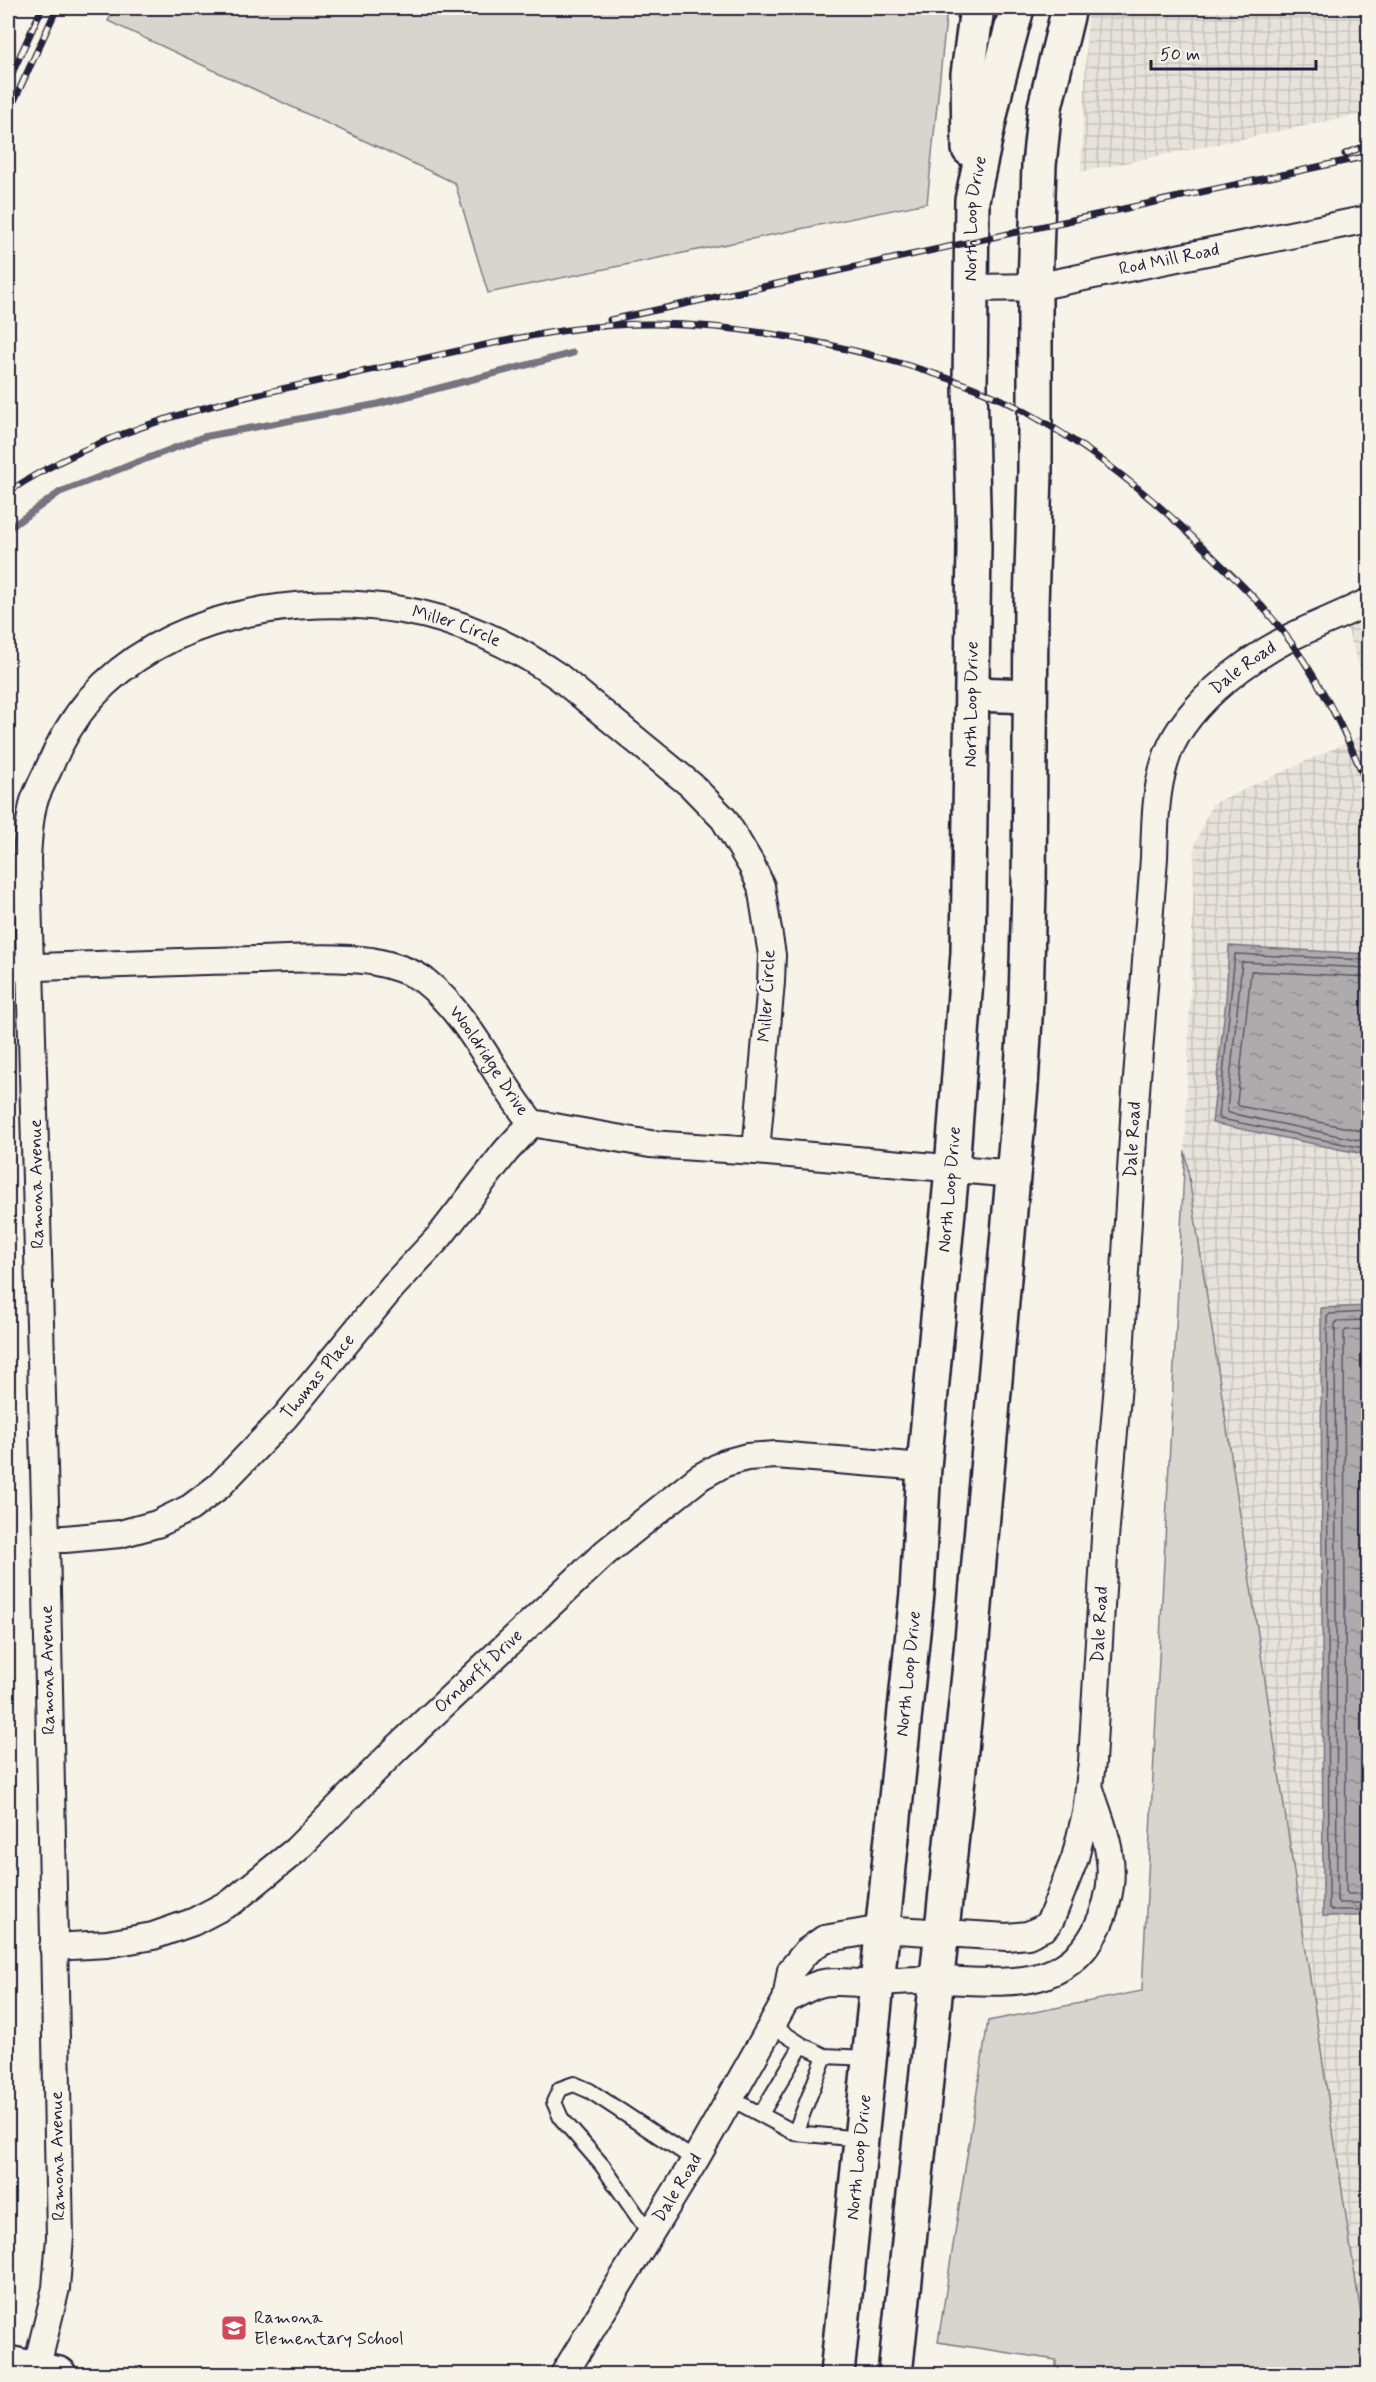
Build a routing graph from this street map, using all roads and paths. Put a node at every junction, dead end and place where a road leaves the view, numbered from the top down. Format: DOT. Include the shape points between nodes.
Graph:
graph roads {
  1 [pos="976,8"];
  2 [pos="1017,8"];
  3 [pos="1069,8"];
  4 [pos="972,200"];
  5 [pos="1368,219"];
  6 [pos="1035,287"];
  7 [pos="970,288"];
  8 [pos="1368,602"];
  9 [pos="972,694"];
  10 [pos="1030,696"];
  11 [pos="20,967"];
  12 [pos="532,1123"];
  13 [pos="756,1151"];
  14 [pos="952,1169"];
  15 [pos="1013,1174"];
  16 [pos="924,1467"];
  17 [pos="46,1539"];
  18 [pos="1090,1786"];
  19 [pos="882,1929"];
  20 [pos="942,1932"];
  21 [pos="53,1947"];
  22 [pos="936,1980"];
  23 [pos="876,1982"];
  24 [pos="786,2000"];
  25 [pos="771,2025"];
  26 [pos="802,2045"];
  27 [pos="825,2056"];
  28 [pos="868,2058"];
  29 [pos="730,2098"];
  30 [pos="761,2114"];
  31 [pos="795,2133"];
  32 [pos="861,2139"];
  33 [pos="695,2160"];
  34 [pos="650,2234"];
  35 [pos="34,2369"];
  36 [pos="564,2374"];
  37 [pos="837,2374"];
  38 [pos="895,2374"];
  1 -- 4 [label="main road" via="968,75"];
  2 -- 4 [label="main road, North Loop Drive"];
  3 -- 6 [label="main road" via="1045,107"];
  4 -- 7 [label="main road, North Loop Drive"];
  5 -- 6 [label="street, Rod Mill Road"];
  6 -- 7 [label="street, Rod Mill Road"];
  6 -- 10 [label="main road"];
  7 -- 9 [label="main road, North Loop Drive"];
  8 -- 18 [label="street, Dale Road" via="1287,639 1220,686 1201,703 1175,738 1165,762 1155,824"];
  9 -- 10 [label="main road"];
  9 -- 14 [label="main road, North Loop Drive" via="968,953"];
  10 -- 15 [label="main road" via="1026,1002"];
  11 -- 12 [label="street, Wooldridge Drive" via="329,959 372,961 395,968 423,980 449,1004"];
  11 -- 13 [label="street, Miller Circle" via="29,825 35,799 61,740 91,698 127,665 160,645 227,618 288,606 358,605 403,610 478,632 538,662 691,784 724,819 761,886 772,955"];
  11 -- 17 [label="street, Ramona Avenue"];
  12 -- 13 [label="street, Wooldridge Drive" via="650,1144"];
  12 -- 17 [label="street, Thomas Place" via="285,1417 219,1486 190,1508 158,1524 120,1534"];
  13 -- 14 [label="street, Wooldridge Drive"];
  14 -- 15 [label="street, Wooldridge Drive"];
  14 -- 16 [label="main road, North Loop Drive"];
  15 -- 20 [label="main road"];
  16 -- 19 [label="main road, North Loop Drive" via="917,1593"];
  16 -- 21 [label="street, Orndorff Drive" via="776,1455 725,1463 700,1477 606,1552 395,1750 296,1850 233,1901 193,1922 153,1936"];
  17 -- 21 [label="street, Ramona Avenue"];
  18 -- 20 [label="street, Dale Road" via="1075,1858 1058,1906 1045,1927 1028,1935 1007,1937"];
  18 -- 22 [label="street, Dale Road" via="1110,1853 1111,1877 1103,1917 1090,1942 1068,1965 1038,1978 1015,1982"];
  19 -- 20 [label="street, Dale Road"];
  19 -- 23 [label="main road, North Loop Drive"];
  19 -- 24 [label="street, Dale Road" via="824,1939 806,1952 791,1970"];
  20 -- 22 [label="main road"];
  21 -- 35 [label="street, Ramona Avenue" via="60,2237 56,2288"];
  22 -- 23 [label="street, Dale Road"];
  22 -- 38 [label="main road"];
  23 -- 24 [label="street, Dale Road" via="818,1984"];
  23 -- 28 [label="main road, North Loop Drive"];
  24 -- 25 [label="street, Dale Road"];
  25 -- 26 [label="lane"];
  25 -- 29 [label="street, Dale Road"];
  26 -- 27 [label="lane"];
  26 -- 30 [label="lane"];
  27 -- 28 [label="lane"];
  27 -- 31 [label="lane"];
  28 -- 32 [label="main road, North Loop Drive"];
  29 -- 30 [label="lane"];
  29 -- 33 [label="street, Dale Road"];
  30 -- 31 [label="lane"];
  31 -- 32 [label="lane"];
  32 -- 37 [label="main road, North Loop Drive"];
  33 -- 34 [label="street, Dale Road"];
  33 -- 34 [label="lane" via="590,2091 574,2084 560,2089 554,2102 561,2118 602,2165"];
  34 -- 36 [label="street, Dale Road"];
}
